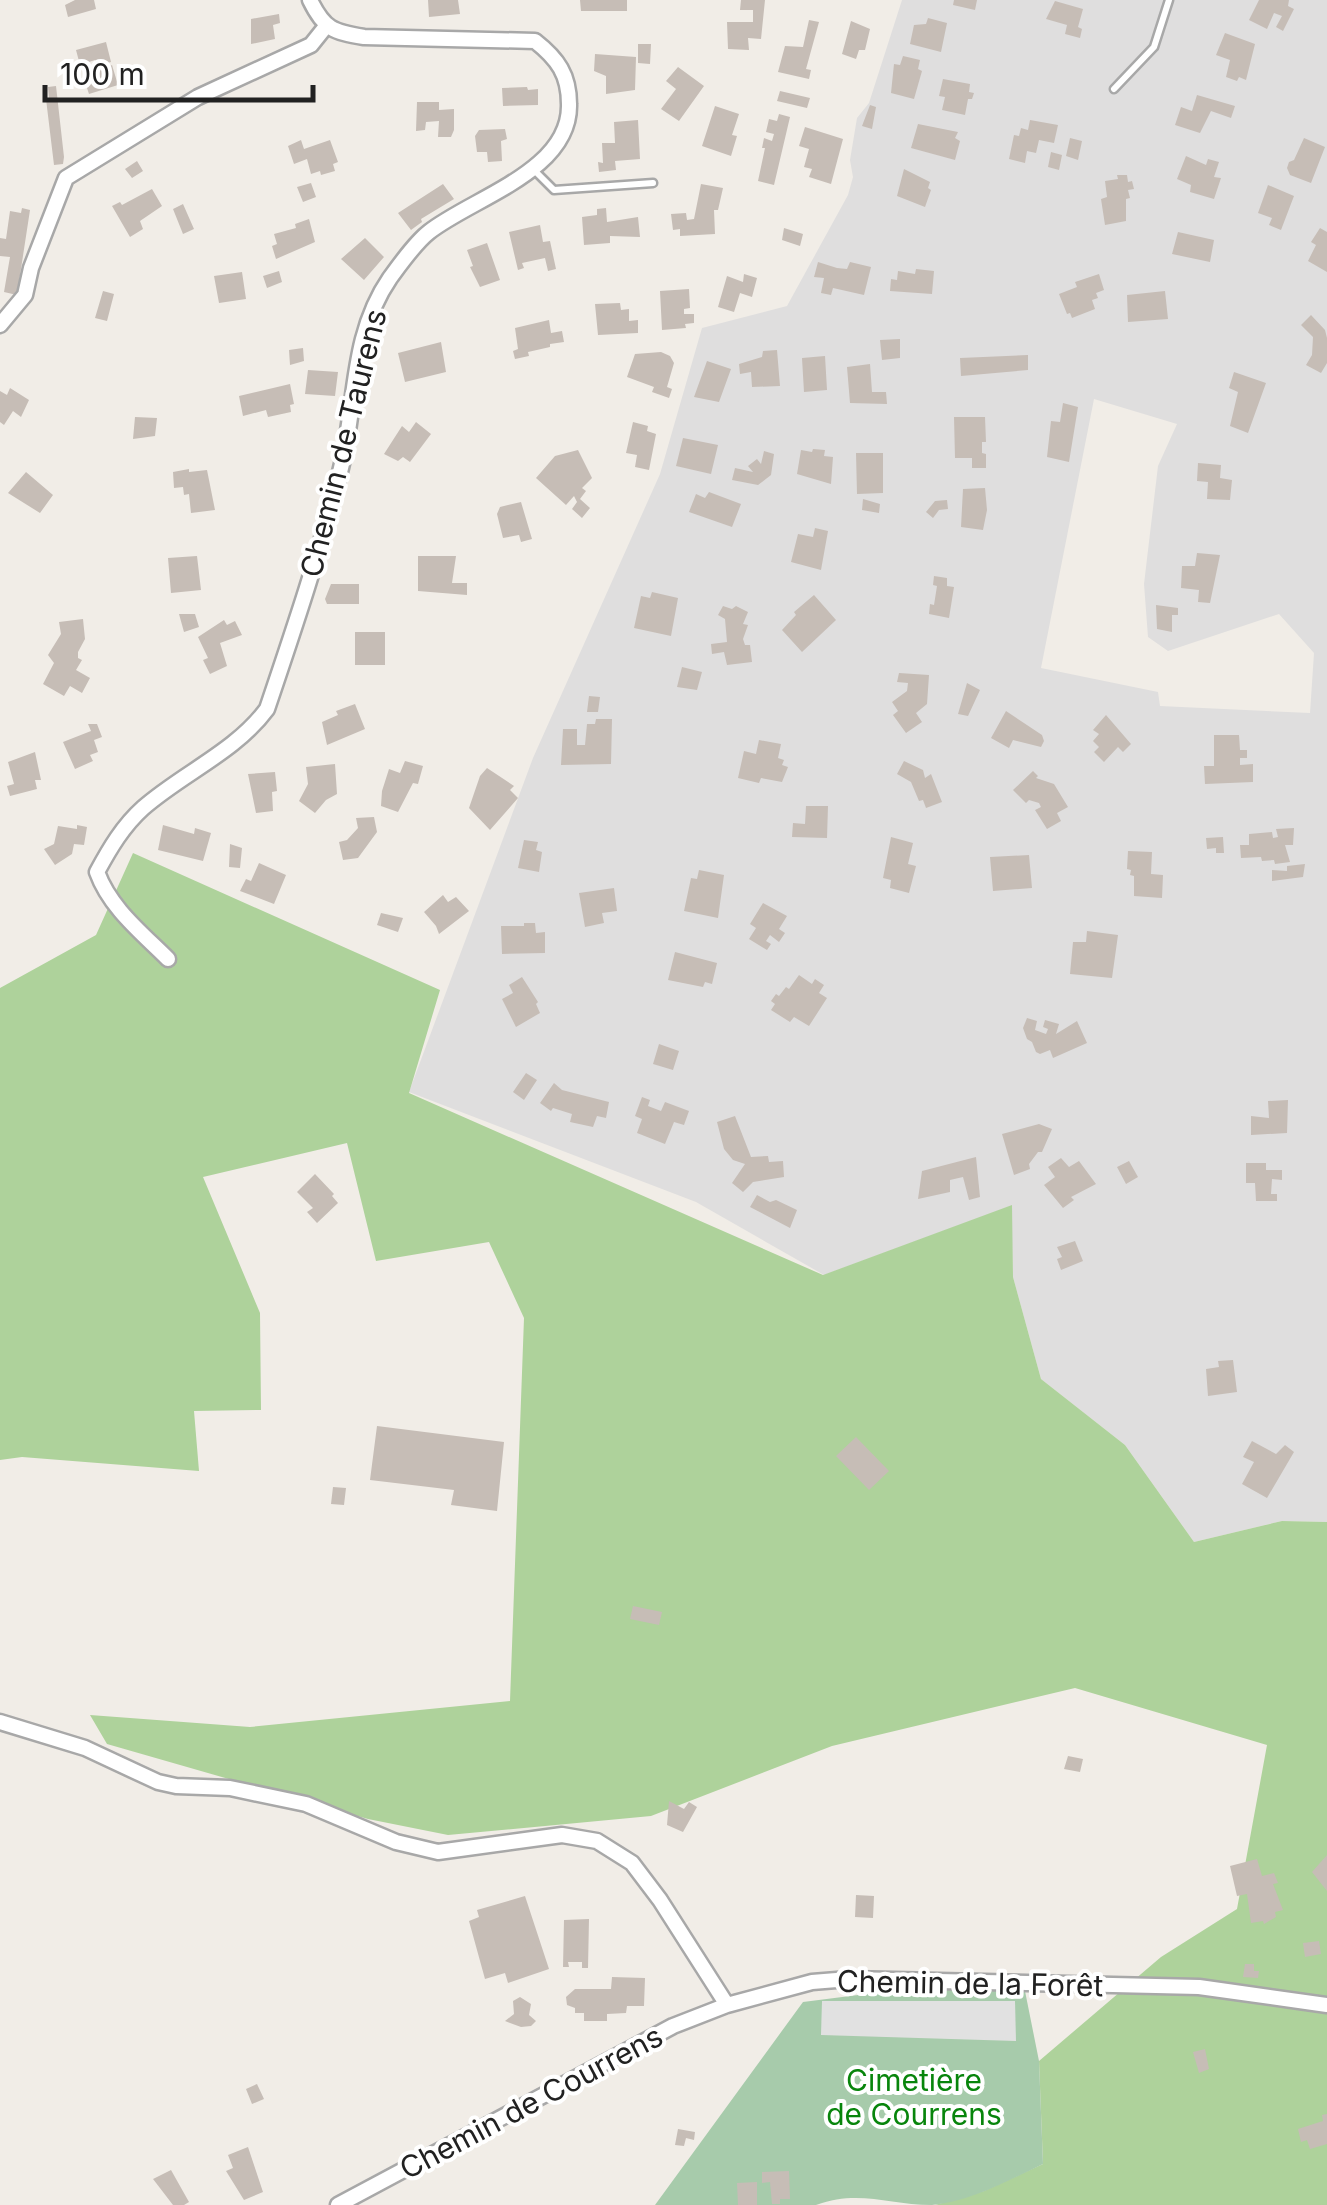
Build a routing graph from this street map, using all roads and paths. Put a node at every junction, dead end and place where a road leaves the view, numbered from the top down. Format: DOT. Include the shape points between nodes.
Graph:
graph roads {
  1 [pos="310,0"];
  2 [pos="1170,0"];
  3 [pos="326,25"];
  4 [pos="1114,89"];
  5 [pos="532,168"];
  6 [pos="653,184"];
  7 [pos="0,325"];
  8 [pos="168,959"];
  9 [pos="0,1722"];
  10 [pos="728,2004"];
  11 [pos="1327,2005"];
  12 [pos="348,2202"];
  1 -- 3 [label="street"];
  2 -- 4 [label="lane" via="1154,47"];
  3 -- 5 [label="street, Chemin de Taurens" via="364,37 535,41 557,58 569,86 570,118 557,144"];
  3 -- 7 [label="street" via="312,45 198,97 66,178 25,295"];
  5 -- 6 [label="lane" via="554,190"];
  5 -- 8 [label="street, Chemin de Taurens" via="428,233 385,287 367,321 342,462 268,708 253,728 144,807 97,872 123,914"];
  9 -- 10 [label="street" via="85,1748 158,1782 306,1804 438,1852 562,1835 597,1841 632,1863"];
  10 -- 11 [label="street, Chemin de la Forêt" via="850,1979 1198,1987"];
  10 -- 12 [label="street, Chemin de Courrens" via="673,2026"];
}
